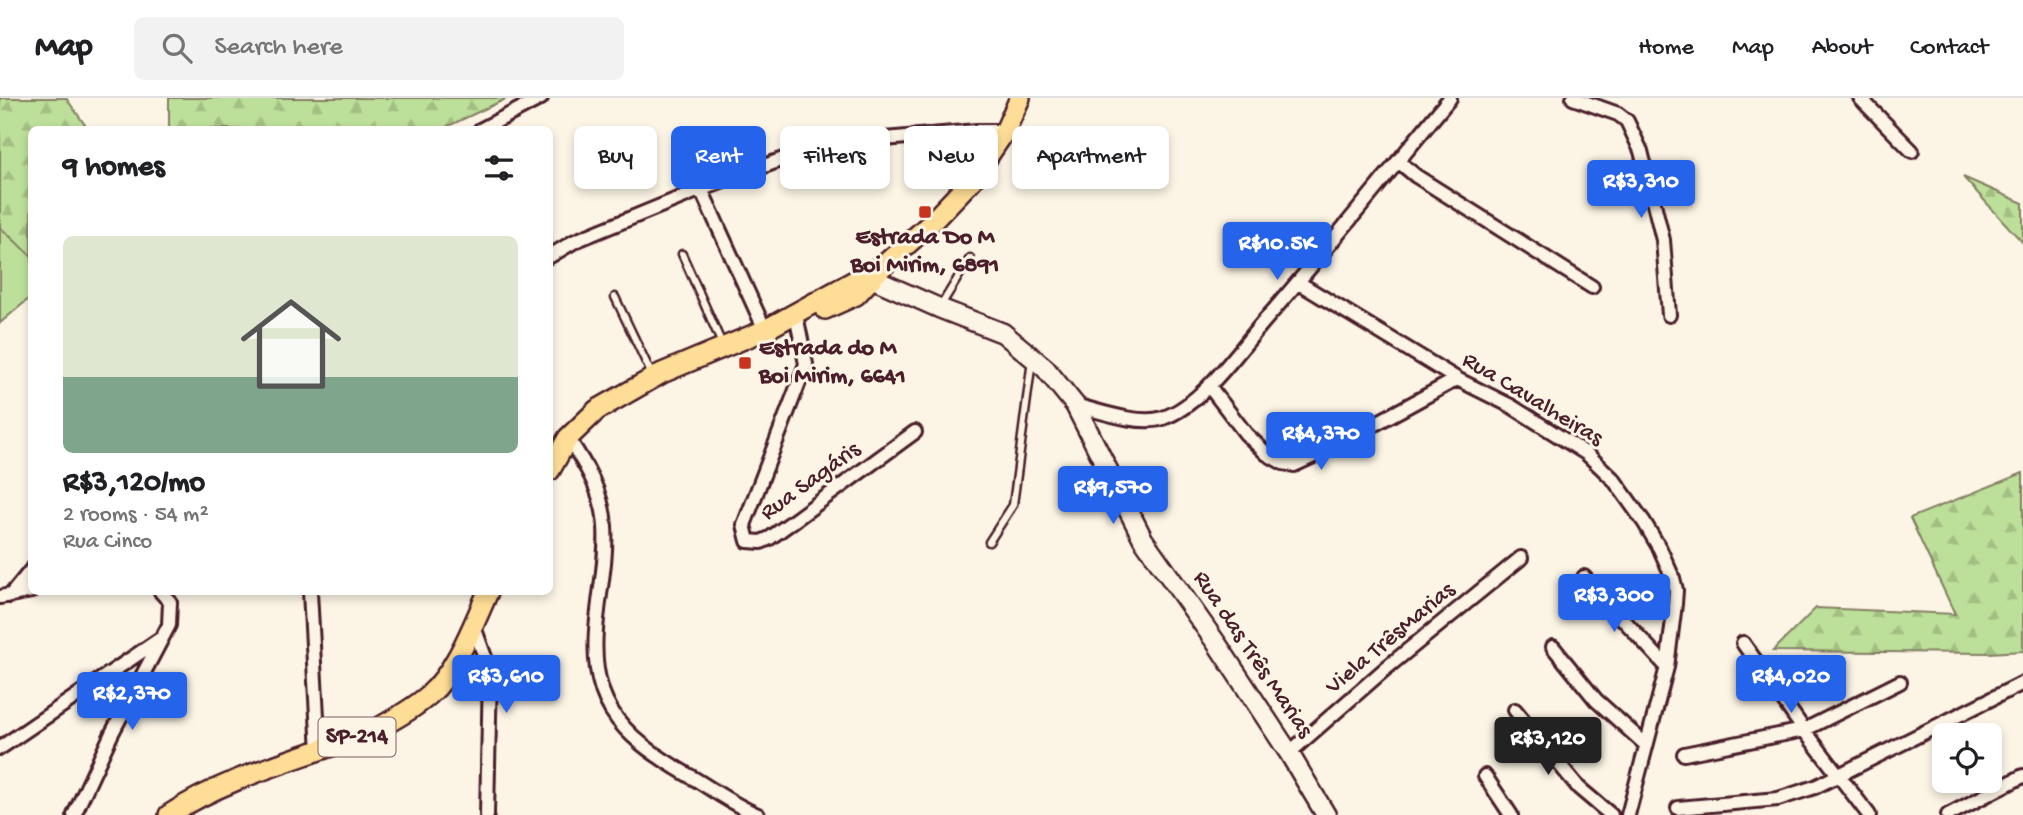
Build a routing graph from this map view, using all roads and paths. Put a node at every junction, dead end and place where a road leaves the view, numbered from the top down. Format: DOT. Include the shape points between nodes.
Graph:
graph roads {
  1 [pos="541,98"];
  2 [pos="1020,98"];
  3 [pos="1450,98"];
  4 [pos="1573,98"];
  5 [pos="1860,98"];
  6 [pos="488,126"];
  7 [pos="1004,131"];
  8 [pos="1912,151"];
  9 [pos="1398,161"];
  10 [pos="766,165"];
  11 [pos="701,189"];
  12 [pos="553,254"];
  13 [pos="681,254"];
  14 [pos="970,258"];
  15 [pos="878,271"];
  16 [pos="1299,282"];
  17 [pos="1592,287"];
  18 [pos="615,297"];
  19 [pos="939,308"];
  20 [pos="1669,315"];
  21 [pos="780,324"];
  22 [pos="723,346"];
  23 [pos="1033,357"];
  24 [pos="653,378"];
  25 [pos="1457,379"];
  26 [pos="1209,386"];
  27 [pos="1075,405"];
  28 [pos="915,432"];
  29 [pos="568,438"];
  30 [pos="553,465"];
  31 [pos="989,542"];
  32 [pos="1521,558"];
  33 [pos="28,573"];
  34 [pos="1584,578"];
  35 [pos="28,592"];
  36 [pos="164,595"];
  37 [pos="310,595"];
  38 [pos="487,595"];
  39 [pos="5,597"];
  40 [pos="473,624"];
  41 [pos="164,636"];
  42 [pos="1743,643"];
  43 [pos="1553,648"];
  44 [pos="1667,667"];
  45 [pos="1900,682"];
  46 [pos="2023,683"];
  47 [pos="1515,710"];
  48 [pos="1804,730"];
  49 [pos="1645,744"];
  50 [pos="0,748"];
  51 [pos="319,752"];
  52 [pos="1289,753"];
  53 [pos="1684,754"];
  54 [pos="1485,776"];
  55 [pos="1840,776"];
  56 [pos="2023,776"];
  57 [pos="1678,808"];
  58 [pos="74,815"];
  59 [pos="169,815"];
  60 [pos="487,815"];
  61 [pos="758,815"];
  62 [pos="1326,815"];
  63 [pos="1511,815"];
  64 [pos="1611,815"];
  65 [pos="1628,815"];
  66 [pos="1869,815"];
  67 [pos="1948,815"];
  1 -- 6 [label="street"];
  2 -- 7 [label="main road"];
  3 -- 9 [label="street"];
  4 -- 20 [label="street" via="1627,121 1641,151 1663,240"];
  5 -- 8 [label="street"];
  7 -- 10 [label="street" via="834,140"];
  7 -- 15 [label="main road" via="972,180"];
  9 -- 16 [label="street"];
  9 -- 17 [label="street"];
  11 -- 12 [label="street"];
  11 -- 21 [label="street"];
  13 -- 22 [label="lane"];
  14 -- 19 [label="lane"];
  15 -- 19 [label="street, Rua das Três Marias"];
  15 -- 21 [label="main road"];
  16 -- 25 [label="street, Rua Cavalheiras"];
  16 -- 26 [label="street"];
  18 -- 24 [label="lane"];
  19 -- 23 [label="street, Rua das Três Marias" via="1003,333"];
  21 -- 22 [label="main road"];
  21 -- 28 [label="street, Rua Sagáris" via="806,363 744,524 748,541 770,538"];
  22 -- 24 [label="main road"];
  23 -- 27 [label="street, Rua das Três Marias"];
  23 -- 31 [label="lane" via="1013,505"];
  24 -- 29 [label="main road" via="597,410"];
  25 -- 26 [label="street" via="1294,465 1267,454"];
  25 -- 44 [label="street, Rua Cavalheiras" via="1511,406 1587,454 1614,480 1660,549 1673,578 1676,590"];
  26 -- 27 [label="street" via="1177,411 1154,421"];
  27 -- 52 [label="street, Rua das Três Marias" via="1143,539"];
  29 -- 30 [label="main road"];
  29 -- 61 [label="street" via="598,491 605,523 597,657 608,705 633,739 653,755"];
  32 -- 52 [label="street, Viela TrêsMarias"];
  33 -- 39 [label="street"];
  34 -- 44 [label="street"];
  35 -- 39 [label="street"];
  36 -- 41 [label="street" via="170,602"];
  37 -- 51 [label="street"];
  38 -- 40 [label="main road, SP-214"];
  40 -- 51 [label="main road, SP-214" via="461,652 431,694 375,730"];
  40 -- 60 [label="street" via="490,671"];
  41 -- 50 [label="street"];
  41 -- 58 [label="street"];
  42 -- 48 [label="street"];
  43 -- 49 [label="street" via="1596,700"];
  44 -- 49 [label="street, Rua Cavalheiras"];
  45 -- 48 [label="street"];
  46 -- 55 [label="street"];
  47 -- 64 [label="street" via="1579,788"];
  48 -- 53 [label="street"];
  48 -- 55 [label="street"];
  49 -- 65 [label="street, Rua Cavalheiras"];
  51 -- 59 [label="main road, SP-214" via="227,785"];
  52 -- 62 [label="street, Rua das Três Marias"];
  54 -- 63 [label="street"];
  55 -- 57 [label="street" via="1777,799"];
  55 -- 66 [label="street"];
  56 -- 67 [label="street"];
}
